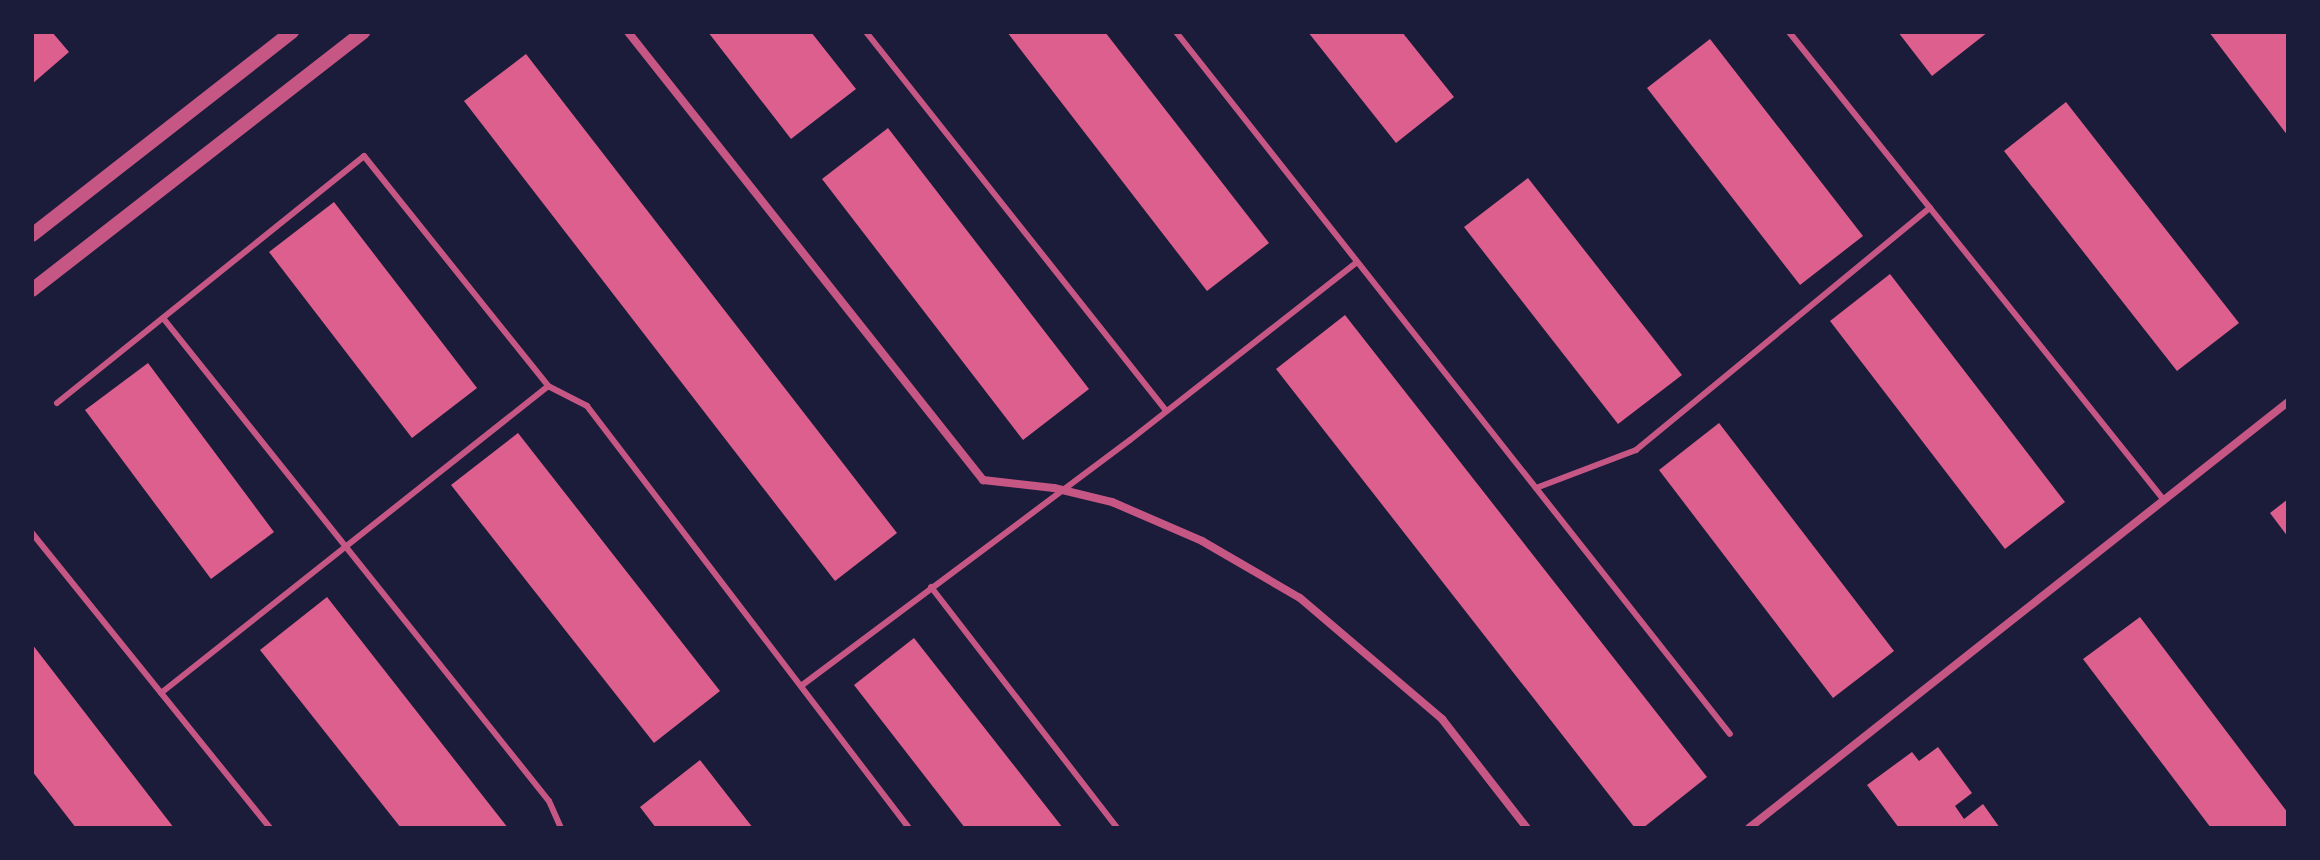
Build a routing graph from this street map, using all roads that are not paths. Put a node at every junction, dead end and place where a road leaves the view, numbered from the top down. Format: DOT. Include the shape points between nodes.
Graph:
graph roads {
  1 [pos="292,32"];
  2 [pos="363,32"];
  3 [pos="628,32"];
  4 [pos="866,32"];
  5 [pos="1176,32"];
  6 [pos="1789,32"];
  7 [pos="1930,208"];
  8 [pos="32,235"];
  9 [pos="1357,262"];
  10 [pos="32,290"];
  11 [pos="163,318"];
  12 [pos="548,386"];
  13 [pos="2288,402"];
  14 [pos="57,403"];
  15 [pos="1166,411"];
  16 [pos="1536,488"];
  17 [pos="2164,500"];
  18 [pos="32,533"];
  19 [pos="931,587"];
  20 [pos="801,686"];
  21 [pos="161,693"];
  22 [pos="1730,734"];
  23 [pos="270,828"];
  24 [pos="561,828"];
  25 [pos="909,828"];
  26 [pos="1117,828"];
  27 [pos="1527,828"];
  28 [pos="1749,828"];
  1 -- 8 [label="street"];
  2 -- 10 [label="street"];
  3 -- 27 [label="street" via="983,480 1054,488 1112,502 1202,541 1300,598 1442,719"];
  4 -- 15 [label="lane"];
  5 -- 9 [label="lane"];
  6 -- 7 [label="lane"];
  7 -- 16 [label="lane" via="1636,450"];
  7 -- 17 [label="lane"];
  9 -- 15 [label="lane"];
  9 -- 16 [label="lane"];
  11 -- 12 [label="lane" via="364,156"];
  11 -- 14 [label="lane"];
  11 -- 24 [label="lane" via="549,801"];
  12 -- 20 [label="lane" via="587,406"];
  12 -- 21 [label="lane"];
  13 -- 17 [label="street"];
  15 -- 19 [label="lane"];
  16 -- 22 [label="lane"];
  17 -- 28 [label="street"];
  18 -- 21 [label="lane"];
  19 -- 20 [label="lane"];
  19 -- 26 [label="lane"];
  20 -- 25 [label="lane"];
  21 -- 23 [label="lane"];
}
